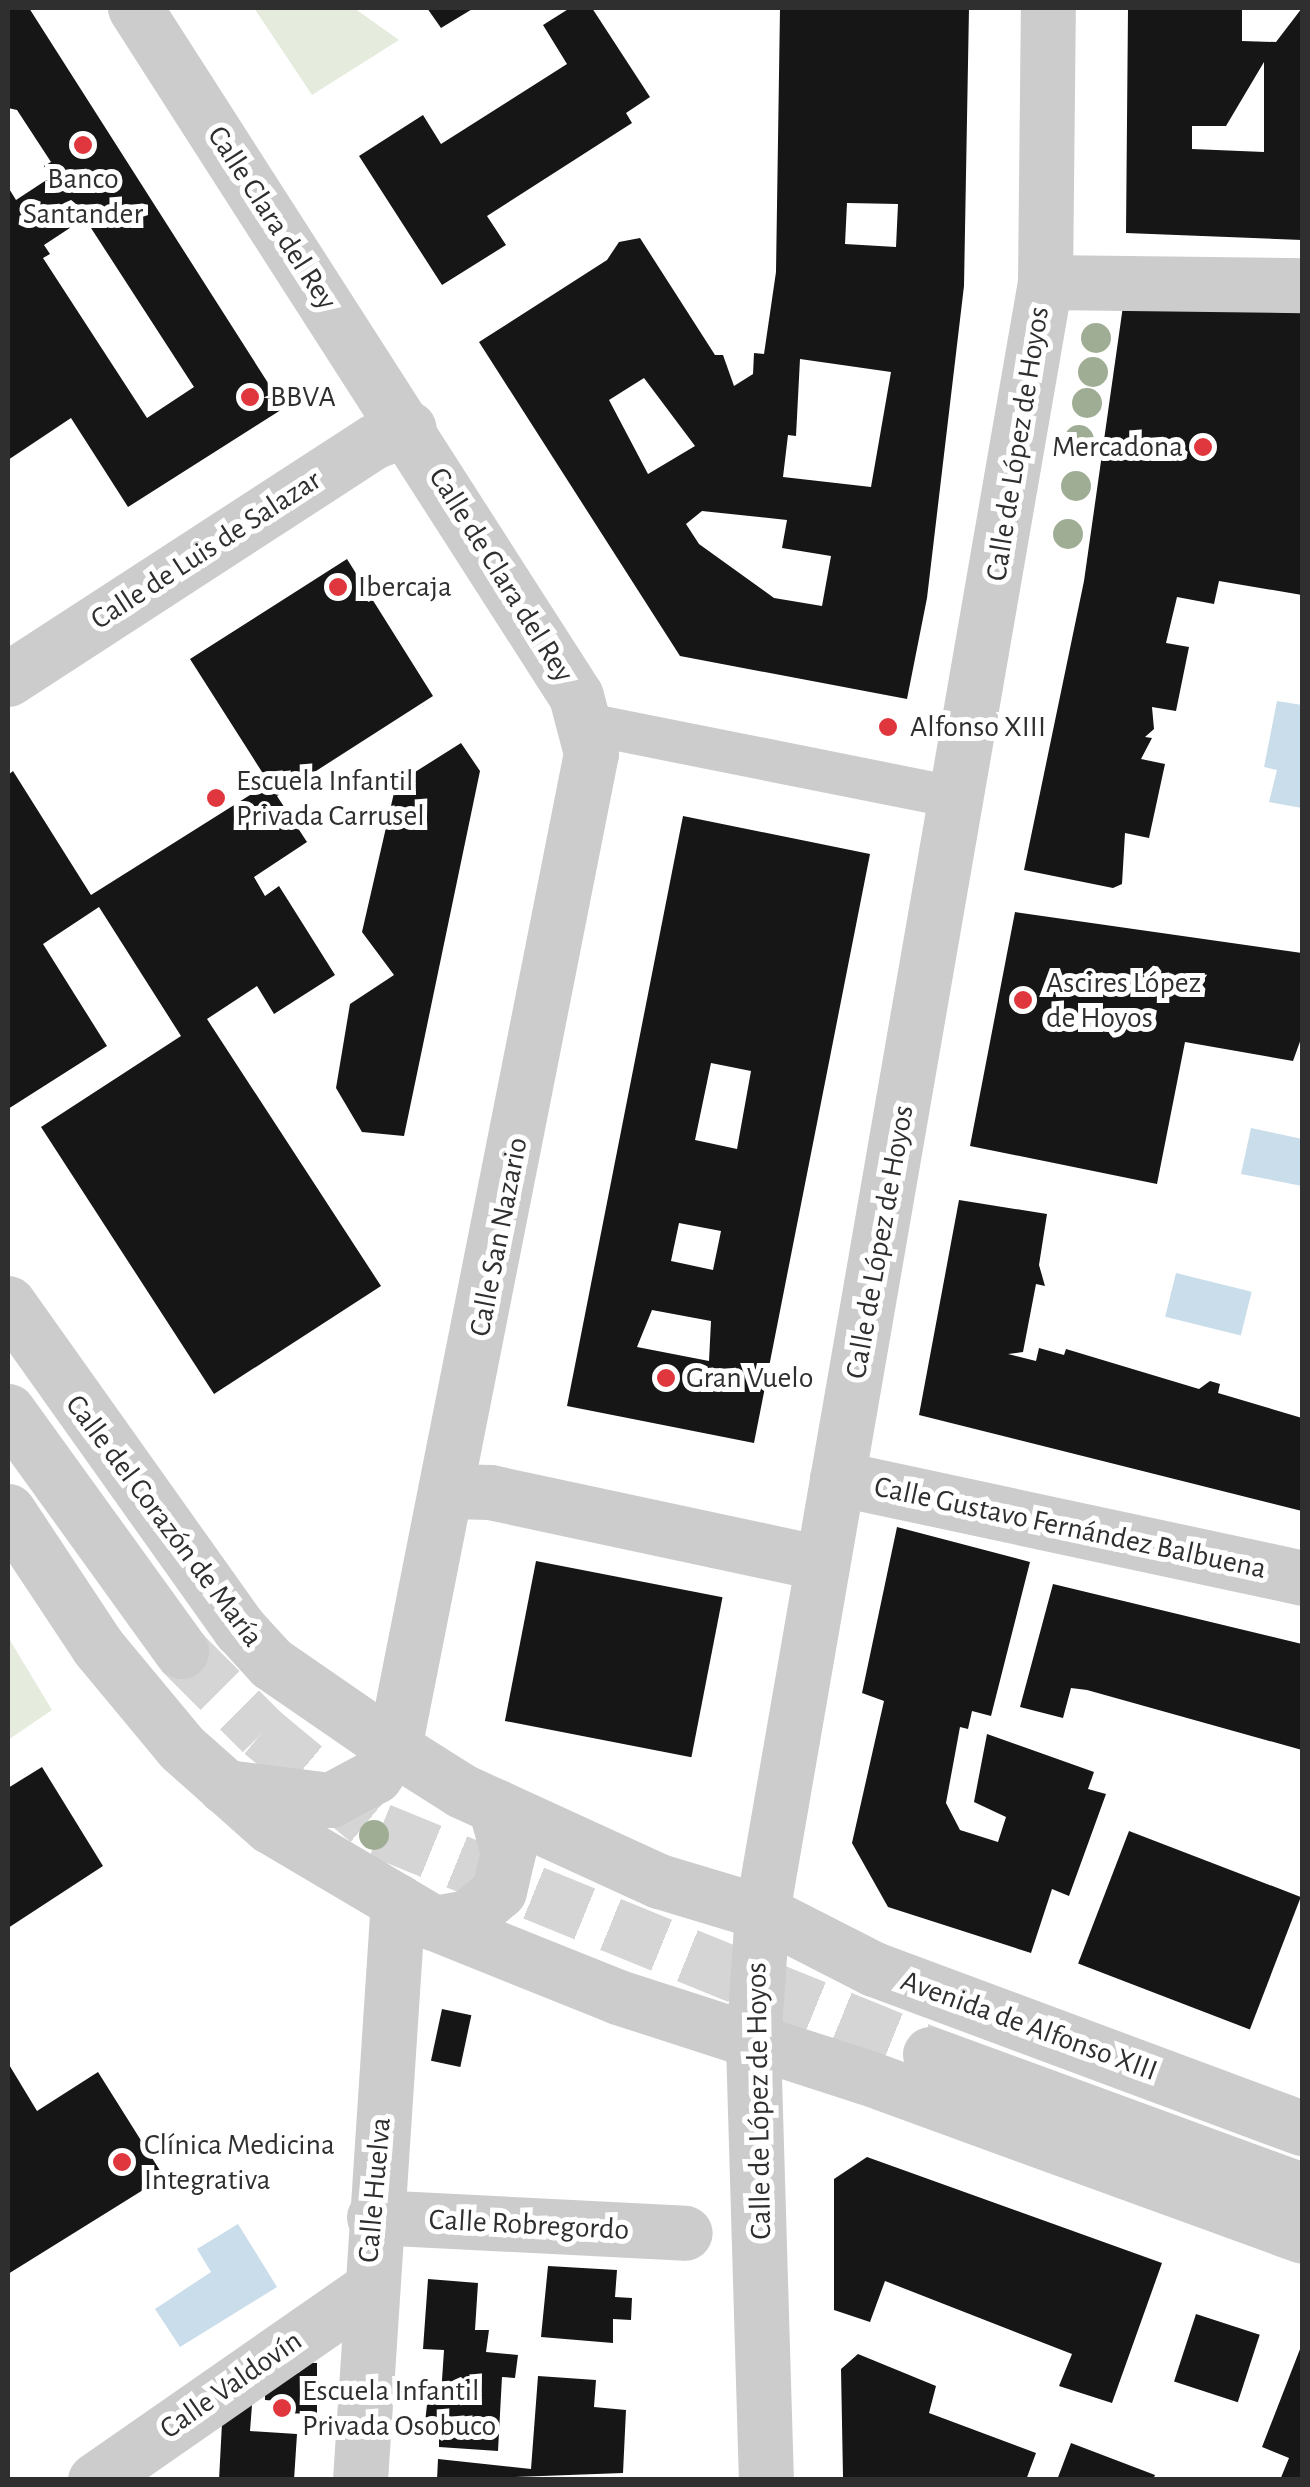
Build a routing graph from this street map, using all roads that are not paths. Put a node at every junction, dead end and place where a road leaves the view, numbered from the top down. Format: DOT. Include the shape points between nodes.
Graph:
graph roads {
  1 [pos="135,8"];
  2 [pos="1048,8"];
  3 [pos="1044,282"];
  4 [pos="1302,285"];
  5 [pos="409,428"];
  6 [pos="8,679"];
  7 [pos="588,724"];
  8 [pos="960,798"];
  9 [pos="8,1303"];
  10 [pos="8,1410"];
  11 [pos="837,1478"];
  12 [pos="449,1491"];
  13 [pos="8,1511"];
  14 [pos="820,1564"];
  15 [pos="1302,1578"];
  16 [pos="181,1651"];
  17 [pos="394,1748"];
  18 [pos="224,1787"];
  19 [pos="495,1806"];
  20 [pos="416,1912"];
  21 [pos="762,1912"];
  22 [pos="753,2044"];
  23 [pos="930,2054"];
  24 [pos="1302,2128"];
  25 [pos="1302,2190"];
  26 [pos="374,2218"];
  27 [pos="685,2233"];
  28 [pos="1302,2236"];
  29 [pos="367,2290"];
  30 [pos="94,2480"];
  31 [pos="360,2480"];
  32 [pos="766,2480"];
  1 -- 5 [label="street, Calle Clara del Rey"];
  2 -- 3 [label="street, Calle de López de Hoyos"];
  3 -- 4 [label="street"];
  3 -- 8 [label="street, Calle de López de Hoyos"];
  5 -- 6 [label="street, Calle de Luis de Salazar" via="375,441"];
  5 -- 7 [label="street, Calle de Clara del Rey"];
  7 -- 8 [label="street"];
  7 -- 12 [label="street, Calle San Nazario" via="574,859"];
  8 -- 11 [label="street, Calle de López de Hoyos"];
  9 -- 17 [label="street, Calle del Corazón de María" via="271,1664"];
  10 -- 16 [label="street, Calle del Corazón de María"];
  11 -- 14 [label="street, Calle de López de Hoyos"];
  11 -- 15 [label="street, Calle Gustavo Fernández Balbuena"];
  12 -- 14 [label="street" via="490,1492"];
  12 -- 17 [label="street, Calle San Nazario"];
  13 -- 18 [label="street" via="98,1647"];
  14 -- 21 [label="street, Calle de López de Hoyos"];
  17 -- 18 [label="street" via="375,1776 330,1800"];
  17 -- 19 [label="street, Calle del Corazón de María"];
  18 -- 20 [label="street" via="297,1844"];
  19 -- 20 [label="street" via="508,1854 499,1891 468,1917"];
  19 -- 21 [label="street, Calle del Corazón de María" via="658,1881"];
  20 -- 22 [label="street"];
  20 -- 26 [label="street, Calle Huelva"];
  21 -- 22 [label="street, Calle de López de Hoyos"];
  21 -- 24 [label="street, Avenida de Alfonso XIII" via="874,1969"];
  22 -- 28 [label="street"];
  22 -- 32 [label="street, Calle de López de Hoyos"];
  23 -- 25 [label="street, Avenida de Alfonso XIII"];
  26 -- 27 [label="street, Calle Robregordo"];
  26 -- 29 [label="street, Calle Huelva"];
  29 -- 30 [label="street, Calle Valdovín"];
  29 -- 31 [label="street, Calle Huelva"];
}
